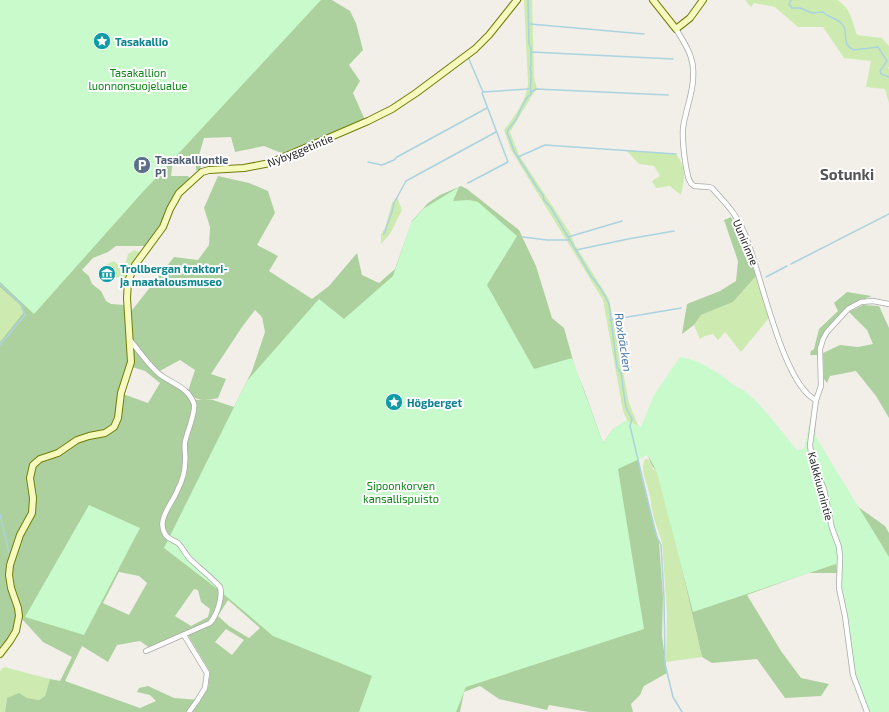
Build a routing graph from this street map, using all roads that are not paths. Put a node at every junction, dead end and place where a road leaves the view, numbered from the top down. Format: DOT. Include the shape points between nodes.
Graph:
graph roads {
  1 [pos="518,0"];
  2 [pos="653,0"];
  3 [pos="703,0"];
  4 [pos="676,29"];
  5 [pos="889,304"];
  6 [pos="130,340"];
  7 [pos="816,400"];
  8 [pos="184,634"];
  9 [pos="146,651"];
  10 [pos="0,654"];
  11 [pos="189,712"];
  12 [pos="867,712"];
  1 -- 6 [label="street, Nybyggetintie" via="481,44 392,109 270,163 244,168 209,170 198,175 174,199 163,227 135,265 128,281"];
  2 -- 4 [label="street"];
  3 -- 4 [label="street" via="690,18"];
  4 -- 7 [label="street, Uunirinne" via="689,52 693,66 692,93 682,139 688,179 694,186 712,188 739,222 755,261 783,350 804,391"];
  5 -- 7 [label="street, Kalkkiuunintie" via="861,302 848,309 827,332 820,349 822,377"];
  6 -- 8 [label="street" via="158,372 187,391 194,403 194,413 184,446 186,462 183,476 164,516 163,527 168,537 178,543 196,565 220,587 221,592 215,615 210,623"];
  6 -- 10 [label="street, Nybyggetintie" via="131,362 120,393 118,418 114,428 78,440 33,465 30,478 32,513 20,535 10,565 11,588 19,616 16,630"];
  7 -- 12 [label="street, Kalkkiuunintie" via="811,453 824,489 838,547 839,588 853,675"];
  8 -- 9 [label="street"];
  8 -- 11 [label="street" via="207,673 205,688"];
}
